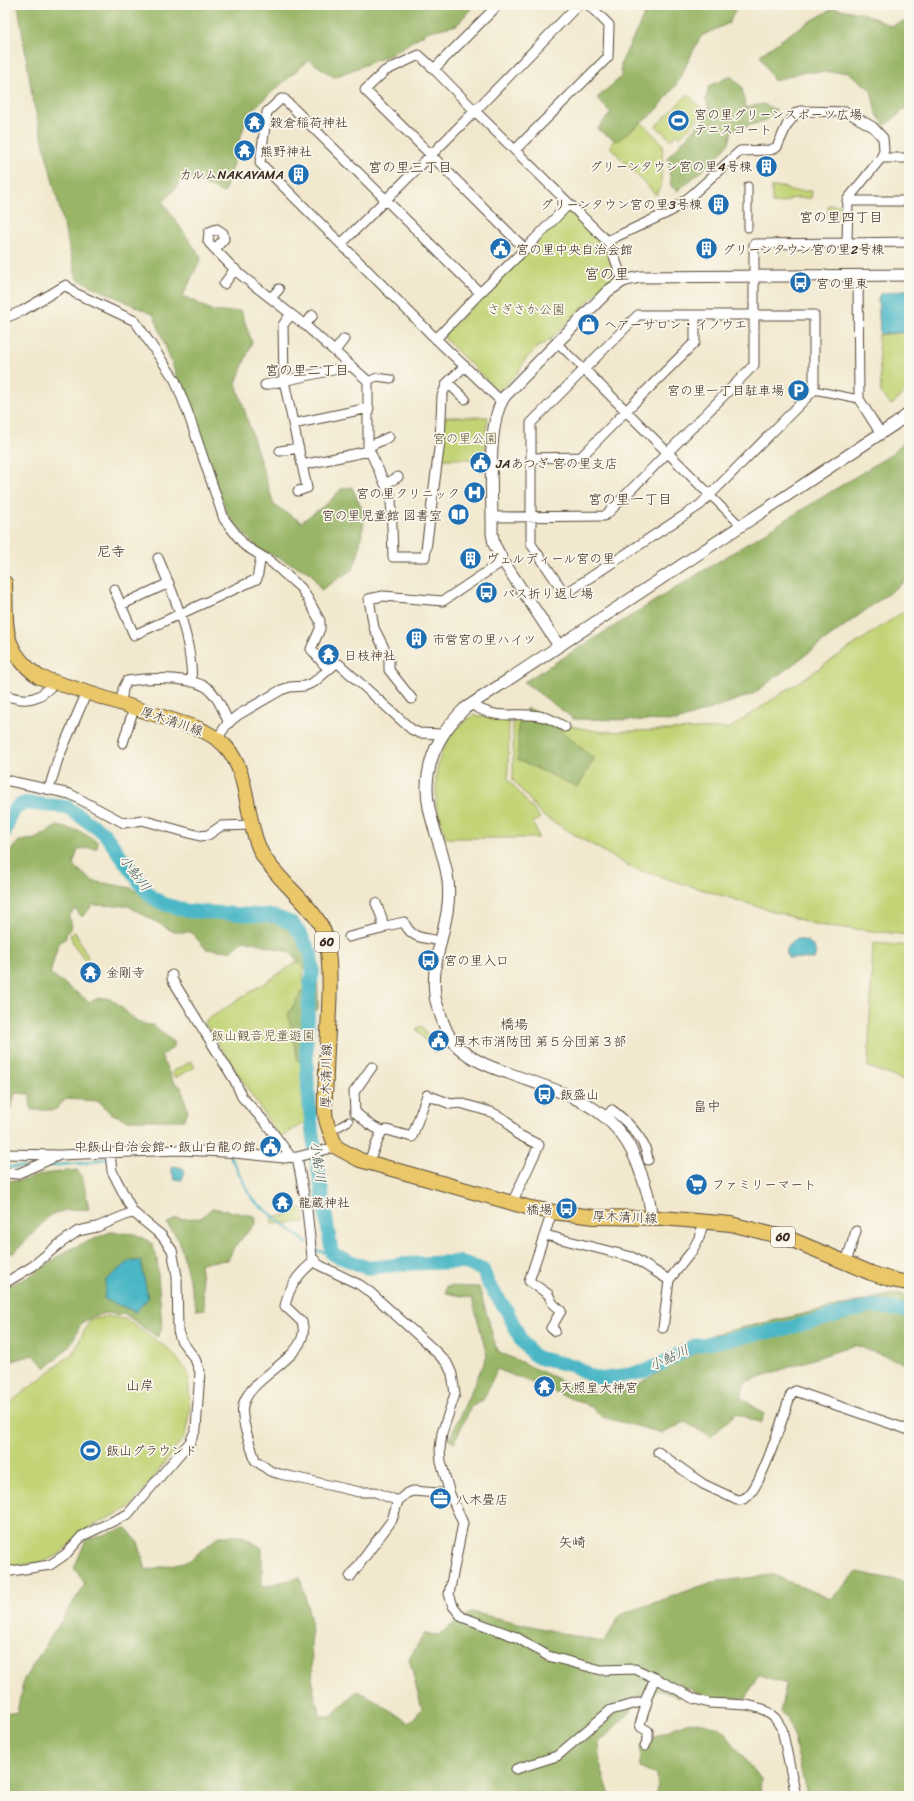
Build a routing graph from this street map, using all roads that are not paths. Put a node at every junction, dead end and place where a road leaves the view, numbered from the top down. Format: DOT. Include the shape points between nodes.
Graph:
graph roads {
  1 [pos="498,5"];
  2 [pos="578,5"];
  3 [pos="589,5"];
  4 [pos="434,69"];
  5 [pos="475,111"];
  6 [pos="515,150"];
  7 [pos="431,155"];
  8 [pos="881,158"];
  9 [pos="909,158"];
  10 [pos="748,186"];
  11 [pos="387,200"];
  12 [pos="847,201"];
  13 [pos="909,201"];
  14 [pos="568,204"];
  15 [pos="748,228"];
  16 [pos="607,241"];
  17 [pos="909,242"];
  18 [pos="847,243"];
  19 [pos="342,244"];
  20 [pos="215,249"];
  21 [pos="525,249"];
  22 [pos="235,269"];
  23 [pos="909,275"];
  24 [pos="858,276"];
  25 [pos="754,277"];
  26 [pos="623,281"];
  27 [pos="224,284"];
  28 [pos="279,289"];
  29 [pos="480,293"];
  30 [pos="271,298"];
  31 [pos="291,314"];
  32 [pos="754,314"];
  33 [pos="313,315"];
  34 [pos="695,315"];
  35 [pos="5,318"];
  36 [pos="305,325"];
  37 [pos="344,339"];
  38 [pos="436,339"];
  39 [pos="557,343"];
  40 [pos="335,351"];
  41 [pos="351,366"];
  42 [pos="464,366"];
  43 [pos="584,369"];
  44 [pos="391,379"];
  45 [pos="284,381"];
  46 [pos="368,381"];
  47 [pos="448,383"];
  48 [pos="265,385"];
  49 [pos="814,390"];
  50 [pos="859,399"];
  51 [pos="465,400"];
  52 [pos="501,401"];
  53 [pos="369,408"];
  54 [pos="626,411"];
  55 [pos="909,413"];
  56 [pos="294,424"];
  57 [pos="881,434"];
  58 [pos="389,437"];
  59 [pos="298,448"];
  60 [pos="368,449"];
  61 [pos="280,451"];
  62 [pos="668,454"];
  63 [pos="531,458"];
  64 [pos="302,465"];
  65 [pos="398,477"];
  66 [pos="385,484"];
  67 [pos="298,491"];
  68 [pos="710,495"];
  69 [pos="492,517"];
  70 [pos="531,517"];
  71 [pos="392,518"];
  72 [pos="402,518"];
  73 [pos="741,526"];
  74 [pos="261,556"];
  75 [pos="158,558"];
  76 [pos="503,561"];
  77 [pos="5,583"];
  78 [pos="169,584"];
  79 [pos="114,590"];
  80 [pos="121,605"];
  81 [pos="181,614"];
  82 [pos="558,646"];
  83 [pos="327,668"];
  84 [pos="55,682"];
  85 [pos="192,682"];
  86 [pos="87,692"];
  87 [pos="5,695"];
  88 [pos="412,699"];
  89 [pos="121,703"];
  90 [pos="471,704"];
  91 [pos="134,708"];
  92 [pos="229,723"];
  93 [pos="565,727"];
  94 [pos="441,734"];
  95 [pos="217,739"];
  96 [pos="123,743"];
  97 [pos="5,780"];
  98 [pos="49,789"];
  99 [pos="252,826"];
  100 [pos="376,903"];
  101 [pos="382,927"];
  102 [pos="349,937"];
  103 [pos="440,941"];
  104 [pos="172,975"];
  105 [pos="372,1067"];
  106 [pos="606,1117"];
  107 [pos="349,1121"];
  108 [pos="382,1131"];
  109 [pos="330,1132"];
  110 [pos="332,1148"];
  111 [pos="110,1153"];
  112 [pos="5,1154"];
  113 [pos="60,1155"];
  114 [pos="297,1156"];
  115 [pos="648,1160"];
  116 [pos="368,1163"];
  117 [pos="5,1173"];
  118 [pos="512,1203"];
  119 [pos="133,1212"];
  120 [pos="552,1212"];
  121 [pos="651,1218"];
  122 [pos="704,1220"];
  123 [pos="856,1231"];
  124 [pos="545,1235"];
  125 [pos="315,1261"];
  126 [pos="846,1262"];
  127 [pos="669,1280"];
  128 [pos="5,1283"];
  129 [pos="908,1284"];
  130 [pos="663,1328"];
  131 [pos="551,1329"];
  132 [pos="909,1430"];
  133 [pos="658,1452"];
  134 [pos="450,1494"];
  135 [pos="398,1501"];
  136 [pos="5,1572"];
  137 [pos="350,1577"];
  138 [pos="655,1678"];
  139 [pos="645,1701"];
  140 [pos="645,1746"];
  141 [pos="516,1769"];
  142 [pos="796,1796"];
  1 -- 4 [label="street"];
  2 -- 5 [label="street"];
  3 -- 6 [label="street" via="609,25 608,57"];
  4 -- 5 [label="street"];
  4 -- 7 [label="street" via="419,55 384,71 365,90"];
  5 -- 6 [label="street"];
  5 -- 7 [label="street"];
  6 -- 14 [label="street"];
  7 -- 11 [label="street"];
  7 -- 21 [label="street"];
  8 -- 9 [label="street"];
  8 -- 12 [label="street"];
  8 -- 16 [label="street" via="884,150 883,138 873,127 857,117 847,112 800,112 792,116 777,147 770,150 742,150 670,212"];
  10 -- 15 [label="street"];
  11 -- 19 [label="street"];
  11 -- 19 [label="street" via="281,98 267,112 260,163"];
  11 -- 29 [label="street"];
  12 -- 13 [label="street"];
  12 -- 18 [label="street"];
  14 -- 16 [label="street"];
  14 -- 21 [label="street"];
  16 -- 26 [label="street"];
  17 -- 18 [label="street"];
  18 -- 25 [label="street" via="754,244"];
  19 -- 38 [label="street"];
  20 -- 22 [label="street"];
  21 -- 29 [label="street"];
  22 -- 27 [label="street"];
  22 -- 30 [label="street"];
  23 -- 24 [label="street"];
  24 -- 25 [label="street"];
  24 -- 50 [label="street"];
  25 -- 26 [label="street" via="640,277"];
  25 -- 32 [label="street"];
  26 -- 39 [label="street" via="608,291"];
  28 -- 30 [label="street"];
  29 -- 38 [label="street"];
  30 -- 31 [label="street"];
  31 -- 36 [label="street"];
  31 -- 45 [label="street" via="283,326"];
  32 -- 34 [label="street"];
  32 -- 49 [label="street" via="814,315"];
  32 -- 62 [label="street" via="754,364"];
  33 -- 36 [label="street"];
  34 -- 43 [label="street" via="638,315"];
  34 -- 54 [label="street" via="695,342"];
  35 -- 74 [label="street" via="66,285 75,293 136,321 175,380 224,519 245,546"];
  36 -- 40 [label="street"];
  37 -- 40 [label="street"];
  38 -- 42 [label="street"];
  39 -- 43 [label="street"];
  39 -- 52 [label="street"];
  40 -- 41 [label="street"];
  41 -- 45 [label="street"];
  41 -- 46 [label="street"];
  42 -- 47 [label="street"];
  42 -- 52 [label="street"];
  43 -- 54 [label="street"];
  43 -- 63 [label="street" via="531,424"];
  44 -- 46 [label="street" via="377,378"];
  45 -- 48 [label="street"];
  45 -- 56 [label="street"];
  46 -- 53 [label="street"];
  47 -- 51 [label="street"];
  47 -- 71 [label="street" via="441,401 440,441 425,557 393,557"];
  49 -- 50 [label="street"];
  49 -- 68 [label="street"];
  50 -- 57 [label="street"];
  52 -- 69 [label="street" via="492,428"];
  53 -- 56 [label="street"];
  53 -- 60 [label="street"];
  54 -- 62 [label="street"];
  54 -- 63 [label="street" via="581,457"];
  55 -- 57 [label="street"];
  56 -- 59 [label="street"];
  57 -- 73 [label="street"];
  58 -- 60 [label="street"];
  59 -- 61 [label="street"];
  59 -- 64 [label="street"];
  60 -- 64 [label="street"];
  60 -- 66 [label="street"];
  62 -- 68 [label="street"];
  62 -- 70 [label="street" via="604,516"];
  63 -- 70 [label="street"];
  64 -- 67 [label="street" via="307,488"];
  65 -- 66 [label="street"];
  66 -- 71 [label="street" via="391,497"];
  68 -- 70 [label="street" via="700,505 565,594 531,544"];
  68 -- 73 [label="street"];
  69 -- 70 [label="street"];
  69 -- 76 [label="street" via="494,544"];
  71 -- 72 [label="street"];
  73 -- 82 [label="street"];
  74 -- 81 [label="street" via="257,579"];
  74 -- 83 [label="street" via="301,588 308,599 320,621 320,629 311,649"];
  75 -- 78 [label="street"];
  76 -- 82 [label="street"];
  76 -- 88 [label="street" via="443,601 368,597 374,628 389,658 389,670 402,683"];
  77 -- 84 [label="main road, 厚木清川線 / 60" via="7,634 11,649 27,669 39,677"];
  78 -- 80 [label="street"];
  78 -- 81 [label="street"];
  79 -- 80 [label="street"];
  80 -- 81 [label="street" via="134,635"];
  81 -- 85 [label="street" via="187,635"];
  82 -- 90 [label="street"];
  83 -- 92 [label="street" via="314,682 281,690"];
  83 -- 94 [label="street" via="339,664 411,729"];
  84 -- 86 [label="main road, 厚木清川線 / 60"];
  84 -- 87 [label="street" via="46,693 34,698 16,699"];
  85 -- 89 [label="street" via="154,679 127,681"];
  85 -- 92 [label="street" via="206,687 218,700"];
  86 -- 89 [label="main road, 厚木清川線 / 60"];
  86 -- 98 [label="street" via="58,759"];
  89 -- 91 [label="main road, 厚木清川線 / 60"];
  90 -- 93 [label="street" via="494,715 544,717"];
  90 -- 94 [label="street" via="455,717"];
  91 -- 95 [label="main road, 厚木清川線 / 60" via="191,725"];
  91 -- 96 [label="street"];
  92 -- 95 [label="street"];
  94 -- 103 [label="street" via="432,756 427,789 430,813 448,881"];
  95 -- 99 [label="main road, 厚木清川線 / 60" via="234,758"];
  97 -- 98 [label="street"];
  98 -- 99 [label="street" via="70,794 124,823 142,820 200,836 208,835 220,826"];
  99 -- 109 [label="main road, 厚木清川線 / 60" via="268,865 315,915 326,936 326,1117"];
  100 -- 101 [label="street" via="382,918"];
  101 -- 102 [label="street"];
  101 -- 103 [label="street" via="404,922 412,935"];
  103 -- 106 [label="street" via="434,978 435,996 443,1023 454,1043 468,1055 491,1067 575,1097"];
  104 -- 114 [label="street" via="242,1097"];
  105 -- 108 [label="street" via="354,1092 355,1112"];
  106 -- 115 [label="street" via="612,1110 622,1118 647,1148"];
  106 -- 121 [label="street" via="622,1136 636,1162 648,1194"];
  107 -- 109 [label="street"];
  108 -- 116 [label="street"];
  108 -- 118 [label="street" via="412,1137 427,1095 451,1104 460,1103 506,1120 517,1134 539,1145"];
  109 -- 110 [label="main road, 厚木清川線 / 60"];
  110 -- 114 [label="street"];
  110 -- 116 [label="main road, 厚木清川線 / 60"];
  111 -- 113 [label="street"];
  111 -- 114 [label="street" via="218,1151"];
  111 -- 119 [label="street" via="112,1171"];
  112 -- 113 [label="street"];
  113 -- 117 [label="street" via="17,1174"];
  114 -- 125 [label="street" via="307,1210 309,1244"];
  116 -- 118 [label="main road, 厚木清川線 / 60"];
  118 -- 120 [label="main road, 厚木清川線 / 60"];
  119 -- 128 [label="street" via="97,1227 78,1231 33,1266"];
  119 -- 136 [label="street" via="162,1236 172,1250 177,1276 178,1331 200,1372 195,1433 128,1514 82,1536 66,1554 50,1565"];
  120 -- 121 [label="main road, 厚木清川線 / 60" via="594,1217"];
  120 -- 124 [label="street"];
  121 -- 122 [label="main road, 厚木清川線 / 60"];
  122 -- 126 [label="main road, 厚木清川線 / 60" via="770,1233"];
  122 -- 127 [label="street" via="692,1251"];
  123 -- 126 [label="street"];
  124 -- 127 [label="street" via="632,1257"];
  124 -- 131 [label="street" via="529,1282 548,1294 553,1304 561,1311"];
  125 -- 134 [label="street" via="371,1293 447,1363 452,1374 455,1394 442,1433 440,1449"];
  125 -- 135 [label="street" via="306,1267 291,1287 285,1306 302,1322 303,1336 292,1353 252,1390 244,1403 243,1416 255,1460 280,1474 359,1492 375,1492"];
  126 -- 129 [label="main road, 厚木清川線 / 60" via="871,1273"];
  127 -- 130 [label="street"];
  132 -- 133 [label="street" via="795,1391 791,1394 758,1482 749,1496 742,1500 703,1484"];
  134 -- 135 [label="street" via="413,1491"];
  134 -- 138 [label="street" via="463,1523 449,1594 453,1606 462,1617 516,1637 548,1656 601,1670 635,1669"];
  135 -- 137 [label="street" via="392,1520"];
  138 -- 139 [label="street"];
  138 -- 142 [label="street" via="696,1699 709,1703 747,1705 763,1709 775,1718 784,1736"];
  139 -- 140 [label="street" via="647,1702 640,1724 648,1732"];
  139 -- 141 [label="street" via="612,1710 557,1756"];
}
